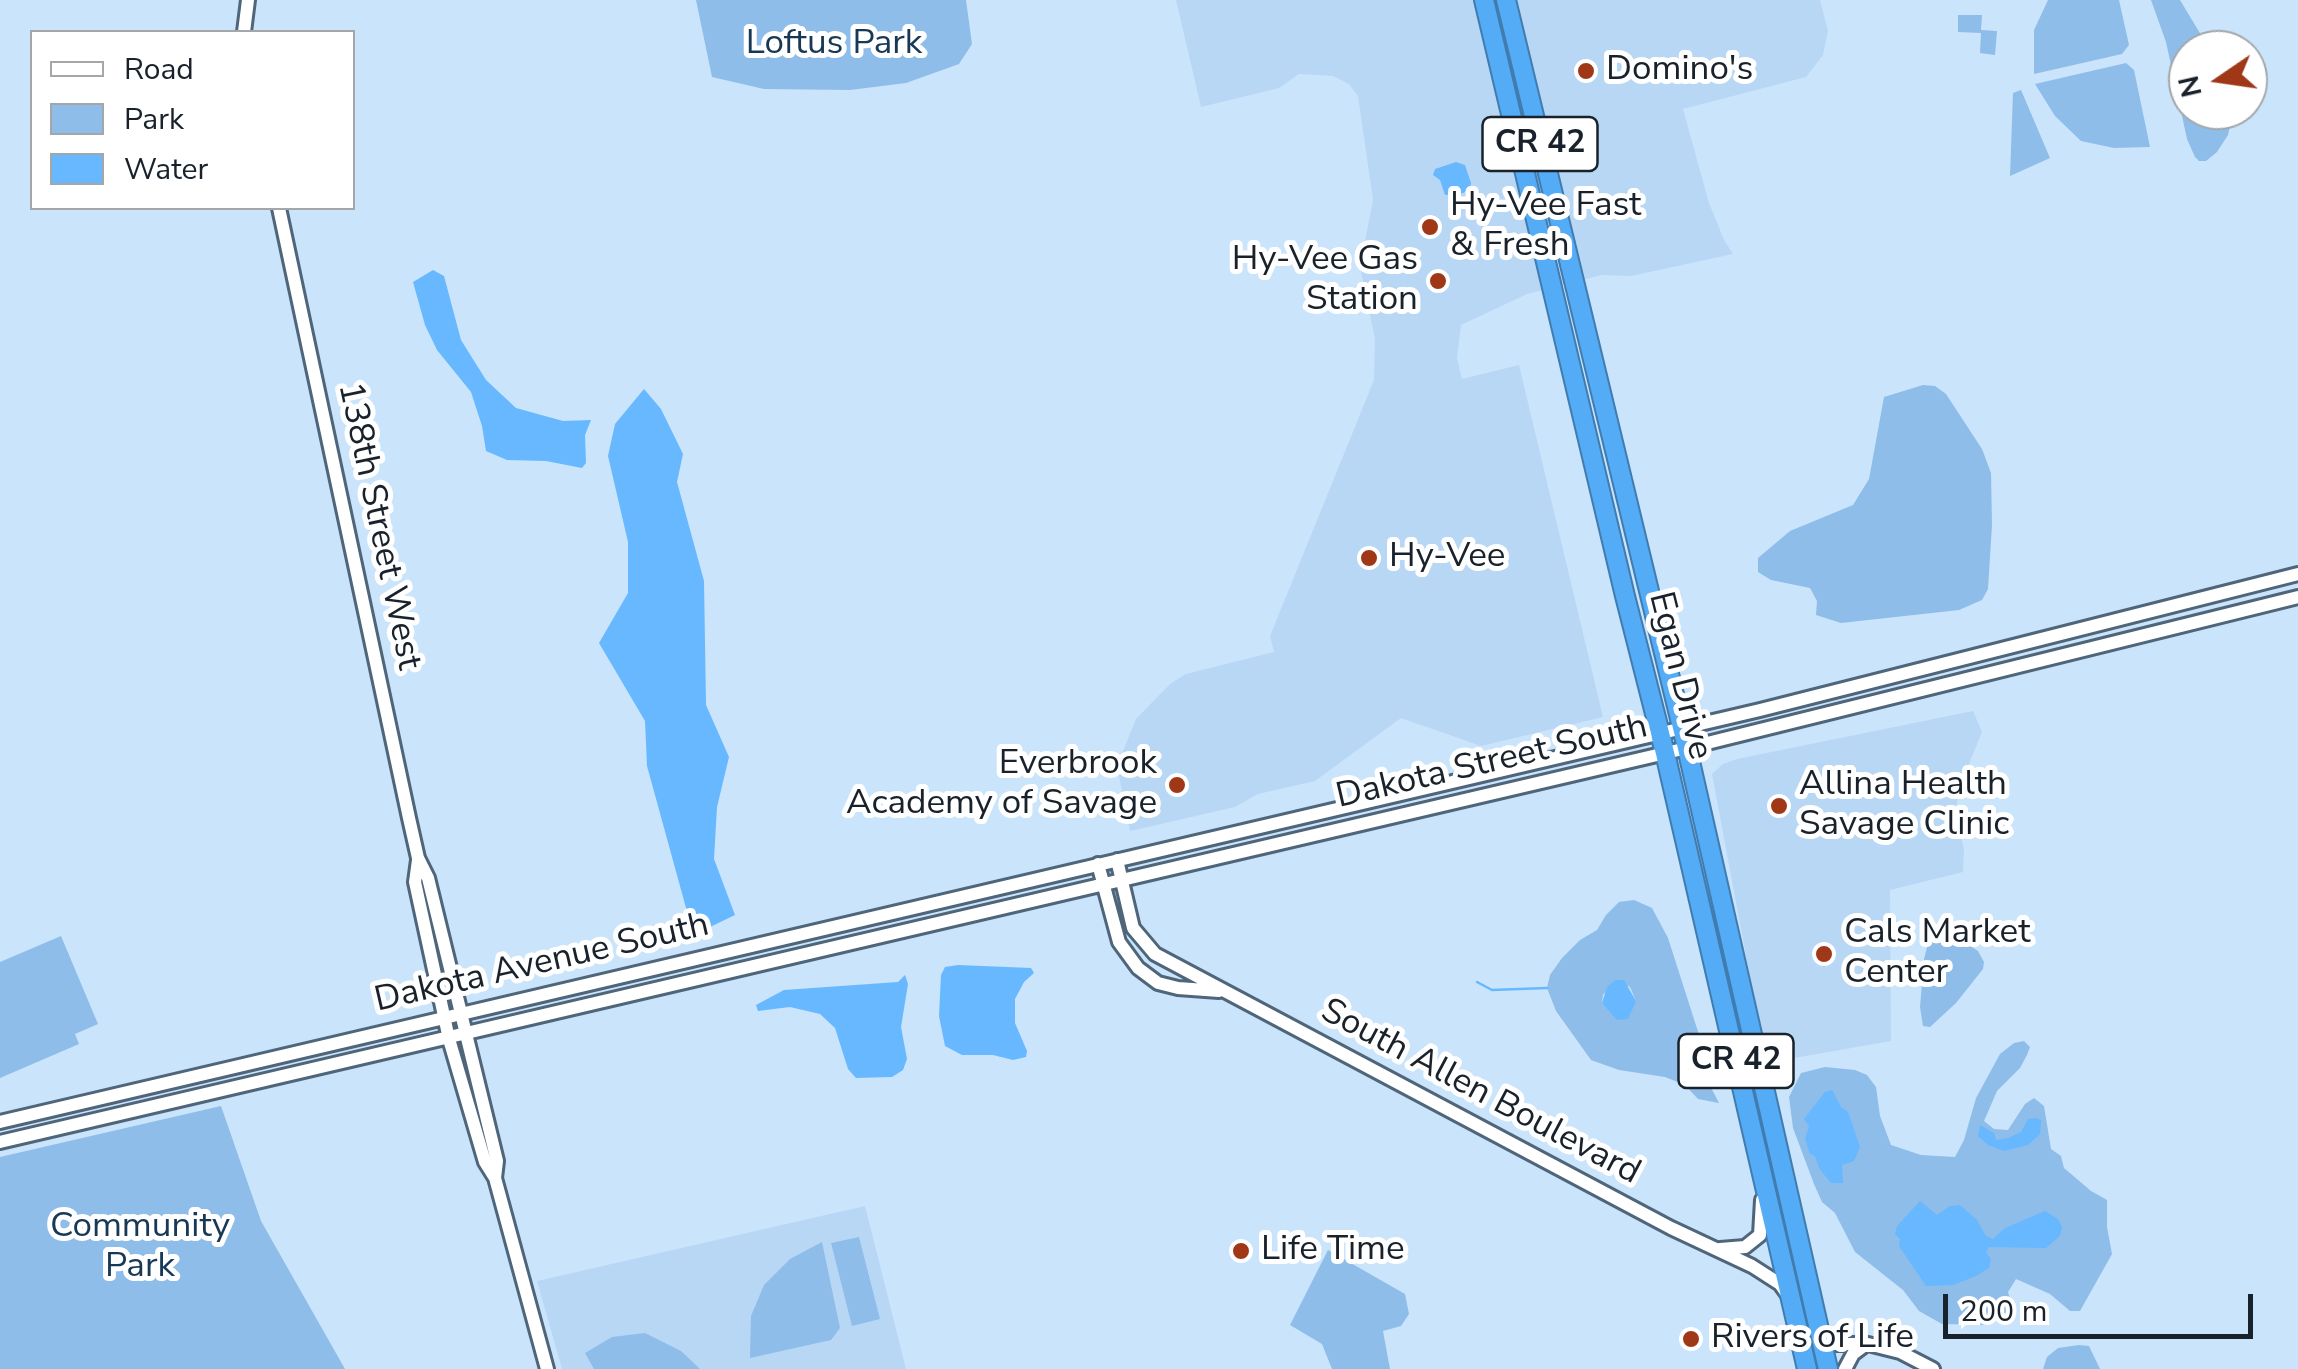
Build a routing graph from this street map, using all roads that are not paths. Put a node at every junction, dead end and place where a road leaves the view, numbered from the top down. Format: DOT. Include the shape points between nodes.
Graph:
graph roads {
  1 [pos="248,0"];
  2 [pos="1484,0"];
  3 [pos="1506,0"];
  4 [pos="244,30"];
  5 [pos="278,210"];
  6 [pos="1577,297"];
  7 [pos="1557,302"];
  8 [pos="2298,574"];
  9 [pos="2298,597"];
  10 [pos="1682,728"];
  11 [pos="1660,732"];
  12 [pos="1687,748"];
  13 [pos="1665,753"];
  14 [pos="418,858"];
  15 [pos="1116,860"];
  16 [pos="1098,864"];
  17 [pos="1121,881"];
  18 [pos="1102,886"];
  19 [pos="991,912"];
  20 [pos="1222,991"];
  21 [pos="463,1014"];
  22 [pos="445,1018"];
  23 [pos="467,1034"];
  24 [pos="450,1038"];
  25 [pos="0,1122"];
  26 [pos="0,1142"];
  27 [pos="1756,1148"];
  28 [pos="494,1178"];
  29 [pos="1711,1247"];
  30 [pos="1790,1297"];
  31 [pos="1823,1344"];
  32 [pos="1868,1344"];
  33 [pos="547,1369"];
  34 [pos="1806,1369"];
  35 [pos="1828,1369"];
  36 [pos="1845,1369"];
  37 [pos="1933,1369"];
  1 -- 4 [label="main road"];
  2 -- 7 [label="highway, Egan Drive / CR 42"];
  3 -- 6 [label="highway, Egan Drive / CR 42"];
  5 -- 14 [label="main road, 138th Street West"];
  6 -- 7 [label="highway"];
  6 -- 10 [label="highway, Egan Drive / CR 42"];
  7 -- 11 [label="highway, Egan Drive / CR 42"];
  8 -- 10 [label="main road, Dakota Street South"];
  9 -- 12 [label="main road, Dakota Street South"];
  10 -- 11 [label="main road, Dakota Street South"];
  10 -- 12 [label="highway, Egan Drive / CR 42"];
  11 -- 13 [label="highway, Egan Drive / CR 42"];
  11 -- 15 [label="main road, Dakota Street South"];
  12 -- 13 [label="main road, Dakota Street South"];
  12 -- 31 [label="highway, Egan Drive / CR 42"];
  13 -- 17 [label="main road, Dakota Street South"];
  13 -- 27 [label="highway, Egan Drive / CR 42"];
  14 -- 21 [label="main road"];
  14 -- 22 [label="main road" via="415,882"];
  15 -- 16 [label="main road, Dakota Street South"];
  15 -- 17 [label="main road, South Allen Boulevard"];
  16 -- 18 [label="main road, South Allen Boulevard"];
  16 -- 21 [label="main road, Dakota Avenue South"];
  17 -- 18 [label="main road, Dakota Street South"];
  17 -- 20 [label="main road, South Allen Boulevard" via="1133,928 1147,947"];
  18 -- 19 [label="main road, Dakota Street South"];
  18 -- 20 [label="main road, South Allen Boulevard" via="1119,942 1146,976 1178,988"];
  19 -- 23 [label="main road, Dakota Avenue South"];
  20 -- 29 [label="main road, South Allen Boulevard"];
  21 -- 22 [label="main road, Dakota Avenue South"];
  21 -- 23 [label="main road"];
  22 -- 24 [label="main road"];
  22 -- 25 [label="main road, Dakota Avenue South"];
  23 -- 24 [label="main road, Dakota Avenue South"];
  23 -- 28 [label="main road" via="497,1162"];
  24 -- 26 [label="main road, Dakota Avenue South"];
  24 -- 28 [label="main road"];
  27 -- 29 [label="main road" via="1760,1236 1745,1248"];
  27 -- 30 [label="highway, Egan Drive / CR 42"];
  28 -- 33 [label="main road"];
  29 -- 30 [label="main road, South Allen Boulevard" via="1767,1275"];
  30 -- 34 [label="highway, Egan Drive / CR 42"];
  31 -- 32 [label="main road"];
  31 -- 35 [label="highway, Egan Drive / CR 42"];
  32 -- 36 [label="main road"];
  32 -- 37 [label="main road"];
}
